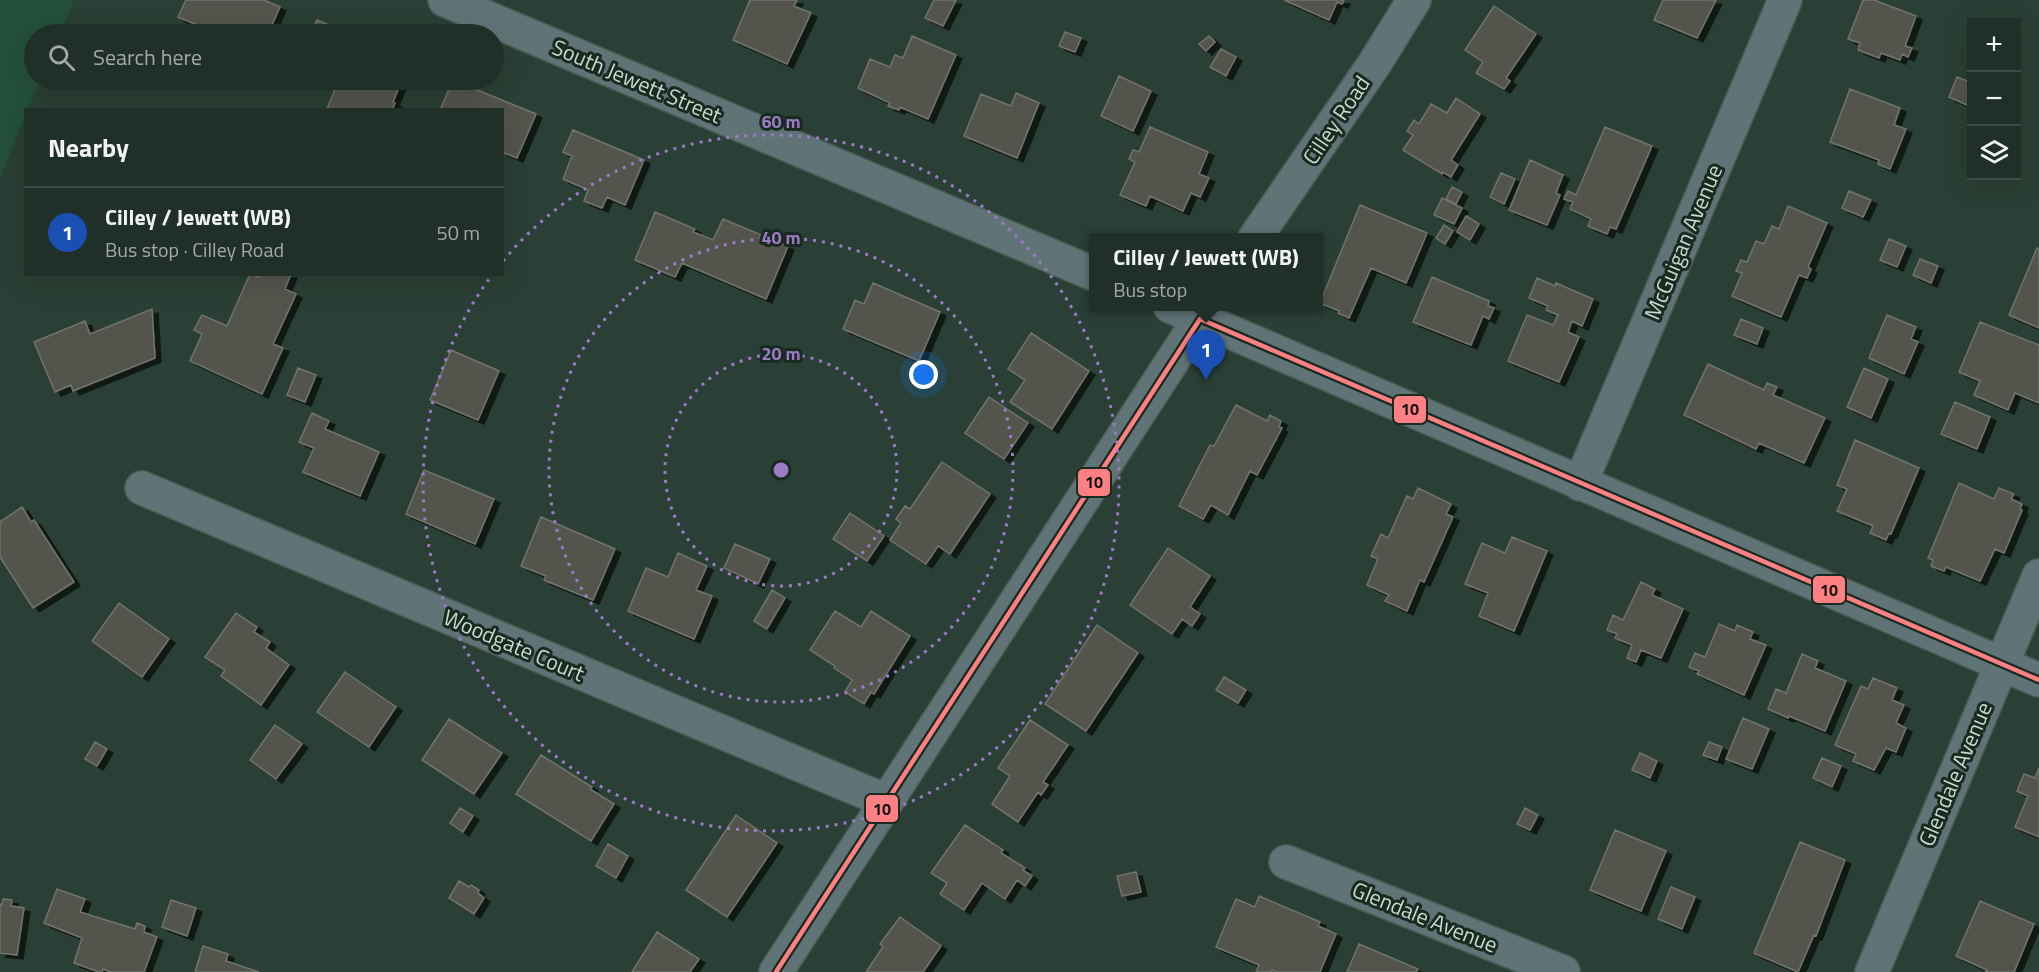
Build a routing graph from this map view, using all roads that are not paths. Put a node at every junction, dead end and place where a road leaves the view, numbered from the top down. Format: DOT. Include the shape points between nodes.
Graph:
graph roads {
  1 [pos="445,0"];
  2 [pos="1414,0"];
  3 [pos="1785,0"];
  4 [pos="502,24"];
  5 [pos="504,25"];
  6 [pos="1258,233"];
  7 [pos="1089,272"];
  8 [pos="1193,311"];
  9 [pos="1580,484"];
  10 [pos="142,488"];
  11 [pos="2039,576"];
  12 [pos="2001,664"];
  13 [pos="2039,680"];
  14 [pos="886,801"];
  15 [pos="1286,862"];
  16 [pos="776,972"];
  17 [pos="1563,972"];
  18 [pos="1872,972"];
  1 -- 4 [label="street, South Jewett Street"];
  2 -- 6 [label="street, Cilley Road"];
  3 -- 9 [label="street, McGuigan Avenue"];
  5 -- 7 [label="street, South Jewett Street"];
  8 -- 9 [label="street"];
  8 -- 14 [label="street"];
  9 -- 12 [label="street"];
  10 -- 14 [label="street, Woodgate Court"];
  11 -- 12 [label="street, Glendale Avenue"];
  12 -- 13 [label="street"];
  12 -- 18 [label="street, Glendale Avenue"];
  14 -- 16 [label="street"];
  15 -- 17 [label="street, Glendale Avenue"];
}
